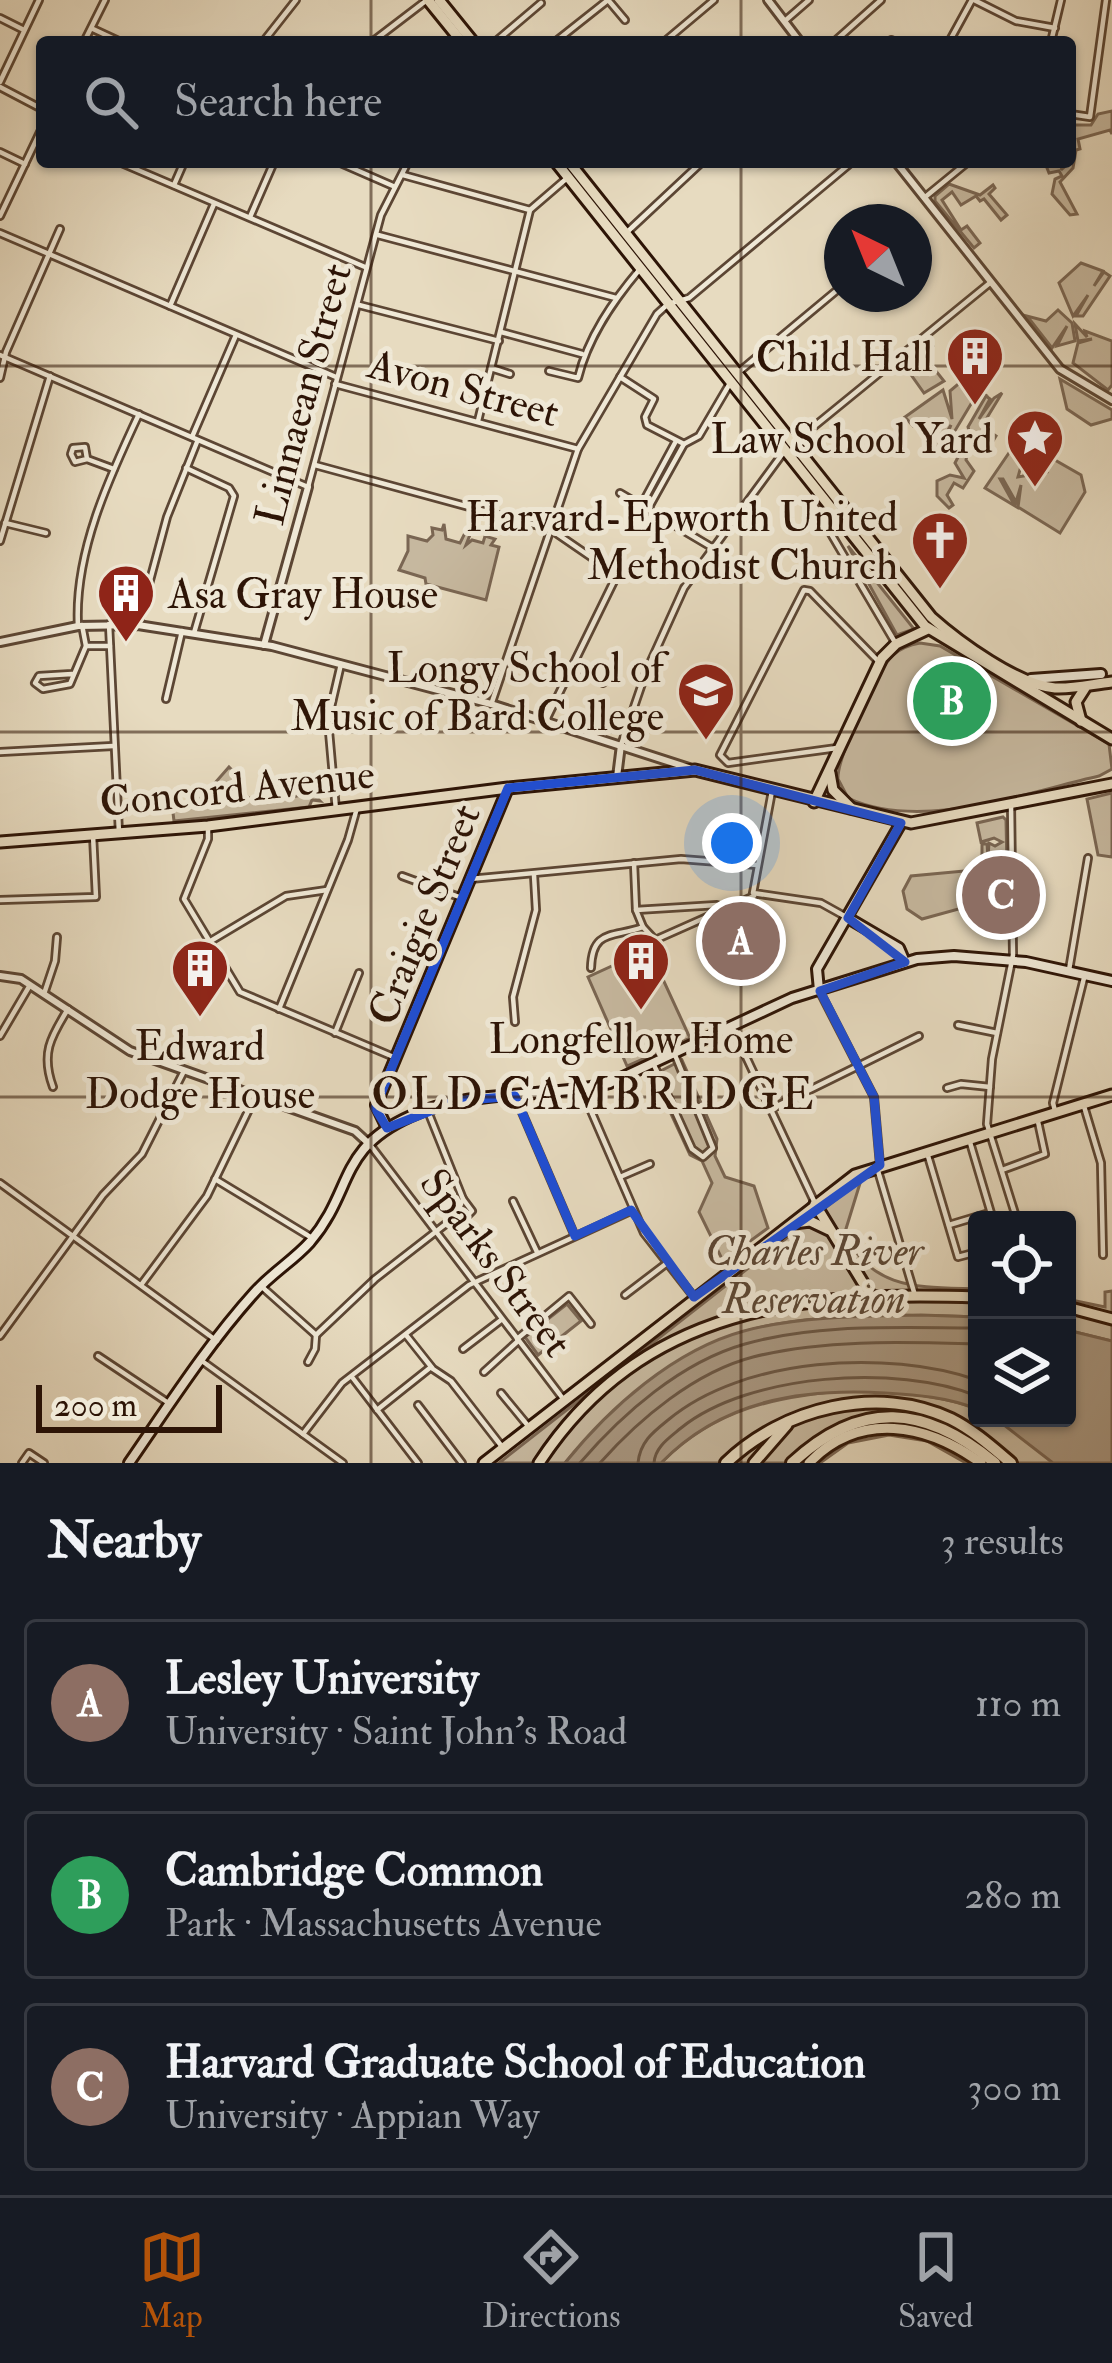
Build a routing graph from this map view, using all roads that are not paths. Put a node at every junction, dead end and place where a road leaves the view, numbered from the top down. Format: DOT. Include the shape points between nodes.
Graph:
graph roads {
  1 [pos="39,0"];
  2 [pos="105,0"];
  3 [pos="296,0"];
  4 [pos="428,0"];
  5 [pos="609,0"];
  6 [pos="715,0"];
  7 [pos="768,0"];
  8 [pos="809,0"];
  9 [pos="881,0"];
  10 [pos="973,0"];
  11 [pos="1061,0"];
  12 [pos="1106,0"];
  13 [pos="541,3"];
  14 [pos="444,6"];
  15 [pos="0,18"];
  16 [pos="625,20"];
  17 [pos="784,21"];
  18 [pos="91,28"];
  19 [pos="1054,28"];
  20 [pos="24,31"];
  21 [pos="87,36"];
  22 [pos="108,36"];
  23 [pos="268,36"];
  24 [pos="380,36"];
  25 [pos="459,36"];
  26 [pos="468,36"];
  27 [pos="501,36"];
  28 [pos="563,36"];
  29 [pos="671,36"];
  30 [pos="795,36"];
  31 [pos="841,36"];
  32 [pos="952,36"];
  33 [pos="1052,36"];
  34 [pos="0,84"];
  35 [pos="36,105"];
  36 [pos="1076,115"];
  37 [pos="36,141"];
  38 [pos="0,152"];
  39 [pos="25,164"];
  40 [pos="133,168"];
  41 [pos="181,168"];
  42 [pos="271,168"];
  43 [pos="352,168"];
  44 [pos="404,168"];
  45 [pos="561,168"];
  46 [pos="573,168"];
  47 [pos="696,168"];
  48 [pos="845,168"];
  49 [pos="901,168"];
  50 [pos="961,168"];
  51 [pos="400,174"];
  52 [pos="568,177"];
  53 [pos="174,185"];
  54 [pos="393,186"];
  55 [pos="924,198"];
  56 [pos="214,204"];
  57 [pos="530,210"];
  58 [pos="0,216"];
  59 [pos="250,219"];
  60 [pos="60,229"];
  61 [pos="0,232"];
  62 [pos="376,234"];
  63 [pos="625,234"];
  64 [pos="49,254"];
  65 [pos="365,267"];
  66 [pos="640,269"];
  67 [pos="515,270"];
  68 [pos="991,282"];
  69 [pos="616,298"];
  70 [pos="824,301"];
  71 [pos="673,302"];
  72 [pos="356,305"];
  73 [pos="170,306"];
  74 [pos="501,332"];
  75 [pos="236,335"];
  76 [pos="499,341"];
  77 [pos="584,354"];
  78 [pos="3,356"];
  79 [pos="491,368"];
  80 [pos="549,371"];
  81 [pos="511,374"];
  82 [pos="50,376"];
  83 [pos="620,377"];
  84 [pos="0,378"];
  85 [pos="733,378"];
  86 [pos="336,381"];
  87 [pos="1112,400"];
  88 [pos="139,414"];
  89 [pos="478,421"];
  90 [pos="195,439"];
  91 [pos="680,442"];
  92 [pos="788,447"];
  93 [pos="578,449"];
  94 [pos="87,459"];
  95 [pos="314,465"];
  96 [pos="187,468"];
  97 [pos="114,469"];
  98 [pos="308,487"];
  99 [pos="620,493"];
  100 [pos="819,494"];
  101 [pos="646,506"];
  102 [pos="5,523"];
  103 [pos="550,529"];
  104 [pos="46,533"];
  105 [pos="0,541"];
  106 [pos="712,548"];
  107 [pos="80,625"];
  108 [pos="109,625"];
  109 [pos="138,625"];
  110 [pos="932,625"];
  111 [pos="182,631"];
  112 [pos="194,633"];
  113 [pos="0,642"];
  114 [pos="896,644"];
  115 [pos="264,645"];
  116 [pos="86,646"];
  117 [pos="110,646"];
  118 [pos="879,662"];
  119 [pos="341,664"];
  120 [pos="572,665"];
  121 [pos="1107,673"];
  122 [pos="72,674"];
  123 [pos="1015,674"];
  124 [pos="1112,682"];
  125 [pos="603,683"];
  126 [pos="1089,685"];
  127 [pos="1071,687"];
  128 [pos="166,699"];
  129 [pos="491,704"];
  130 [pos="1070,715"];
  131 [pos="546,720"];
  132 [pos="1082,723"];
  133 [pos="1111,739"];
  134 [pos="622,745"];
  135 [pos="113,746"];
  136 [pos="838,748"];
  137 [pos="0,752"];
  138 [pos="830,766"];
  139 [pos="695,770"];
  140 [pos="617,778"];
  141 [pos="1112,780"];
  142 [pos="508,788"];
  143 [pos="772,791"];
  144 [pos="814,802"];
  145 [pos="1010,804"];
  146 [pos="357,808"];
  147 [pos="336,810"];
  148 [pos="856,812"];
  149 [pos="901,823"];
  150 [pos="208,826"];
  151 [pos="119,833"];
  152 [pos="93,835"];
  153 [pos="0,842"];
  154 [pos="1088,857"];
  155 [pos="634,863"];
  156 [pos="757,866"];
  157 [pos="533,873"];
  158 [pos="402,876"];
  159 [pos="470,879"];
  160 [pos="328,890"];
  161 [pos="755,895"];
  162 [pos="462,898"];
  163 [pos="0,900"];
  164 [pos="636,909"];
  165 [pos="726,909"];
  166 [pos="848,918"];
  167 [pos="643,927"];
  168 [pos="57,937"];
  169 [pos="209,942"];
  170 [pos="1013,960"];
  171 [pos="905,962"];
  172 [pos="591,968"];
  173 [pos="1069,970"];
  174 [pos="359,973"];
  175 [pos="1085,974"];
  176 [pos="0,976"];
  177 [pos="1112,981"];
  178 [pos="30,985"];
  179 [pos="820,990"];
  180 [pos="44,994"];
  181 [pos="68,1009"];
  182 [pos="279,1009"];
  183 [pos="515,1022"];
  184 [pos="958,1025"];
  185 [pos="732,1027"];
  186 [pos="335,1033"];
  187 [pos="997,1033"];
  188 [pos="0,1036"];
  189 [pos="919,1036"];
  190 [pos="675,1055"];
  191 [pos="396,1058"];
  192 [pos="654,1065"];
  193 [pos="858,1066"];
  194 [pos="184,1071"];
  195 [pos="53,1087"];
  196 [pos="990,1087"];
  197 [pos="947,1088"];
  198 [pos="585,1089"];
  199 [pos="1112,1095"];
  200 [pos="515,1096"];
  201 [pos="255,1097"];
  202 [pos="1083,1103"];
  203 [pos="427,1109"];
  204 [pos="771,1109"];
  205 [pos="1055,1111"];
  206 [pos="1037,1117"];
  207 [pos="387,1128"];
  208 [pos="989,1132"];
  209 [pos="969,1138"];
  210 [pos="368,1142"];
  211 [pos="926,1151"];
  212 [pos="1112,1160"];
  213 [pos="1100,1163"];
  214 [pos="650,1164"];
  215 [pos="878,1165"];
  216 [pos="1002,1170"];
  217 [pos="214,1178"];
  218 [pos="620,1178"];
  219 [pos="0,1184"];
  220 [pos="463,1198"];
  221 [pos="513,1202"];
  222 [pos="815,1204"];
  223 [pos="633,1210"];
  224 [pos="991,1211"];
  225 [pos="1014,1211"];
  226 [pos="456,1216"];
  227 [pos="968,1221"];
  228 [pos="949,1225"];
  229 [pos="784,1227"];
  230 [pos="436,1232"];
  231 [pos="834,1235"];
  232 [pos="71,1236"];
  233 [pos="574,1236"];
  234 [pos="312,1238"];
  235 [pos="537,1252"];
  236 [pos="968,1254"];
  237 [pos="1102,1256"];
  238 [pos="667,1263"];
  239 [pos="474,1282"];
  240 [pos="141,1285"];
  241 [pos="261,1286"];
  242 [pos="625,1295"];
  243 [pos="915,1295"];
  244 [pos="871,1296"];
  245 [pos="694,1297"];
  246 [pos="968,1297"];
  247 [pos="1076,1309"];
  248 [pos="502,1319"];
  249 [pos="1112,1319"];
  250 [pos="591,1324"];
  251 [pos="316,1334"];
  252 [pos="405,1334"];
  253 [pos="0,1336"];
  254 [pos="517,1340"];
  255 [pos="217,1341"];
  256 [pos="463,1349"];
  257 [pos="98,1356"];
  258 [pos="202,1361"];
  259 [pos="308,1362"];
  260 [pos="431,1367"];
  261 [pos="484,1372"];
  262 [pos="351,1376"];
  263 [pos="501,1393"];
  264 [pos="564,1400"];
  265 [pos="170,1404"];
  266 [pos="418,1405"];
  267 [pos="377,1410"];
  268 [pos="795,1418"];
  269 [pos="529,1427"];
  270 [pos="303,1434"];
  271 [pos="503,1448"];
  272 [pos="22,1463"];
  273 [pos="44,1463"];
  274 [pos="129,1463"];
  275 [pos="344,1463"];
  276 [pos="418,1463"];
  277 [pos="462,1463"];
  278 [pos="484,1463"];
  279 [pos="539,1463"];
  280 [pos="726,1463"];
  281 [pos="754,1463"];
  282 [pos="792,1463"];
  283 [pos="809,1463"];
  284 [pos="981,1463"];
  285 [pos="994,1463"];
  286 [pos="1011,1463"];
  1 -- 20 [label="street"];
  2 -- 18 [label="street"];
  3 -- 23 [label="street"];
  4 -- 14 [label="main road"];
  4 -- 24 [label="street"];
  5 -- 16 [label="street"];
  5 -- 28 [label="street"];
  6 -- 29 [label="street"];
  7 -- 17 [label="street"];
  8 -- 17 [label="street"];
  9 -- 31 [label="street"];
  10 -- 19 [label="street"];
  10 -- 32 [label="street"];
  11 -- 19 [label="street"];
  12 -- 36 [label="street" via="1090,117"];
  13 -- 27 [label="street"];
  14 -- 25 [label="main road"];
  14 -- 26 [label="main road"];
  15 -- 20 [label="street"];
  17 -- 30 [label="street"];
  18 -- 21 [label="street"];
  18 -- 22 [label="street"];
  19 -- 33 [label="street"];
  20 -- 34 [label="street"];
  34 -- 35 [label="street"];
  37 -- 39 [label="street"];
  38 -- 39 [label="street"];
  39 -- 58 [label="street"];
  40 -- 53 [label="street"];
  41 -- 53 [label="street"];
  42 -- 59 [label="street"];
  43 -- 54 [label="street"];
  44 -- 51 [label="street, Linnaean Street"];
  45 -- 52 [label="main road"];
  46 -- 63 [label="main road"];
  47 -- 63 [label="street"];
  48 -- 71 [label="street" via="689,298"];
  49 -- 55 [label="street"];
  50 -- 55 [label="street"];
  51 -- 54 [label="street, Linnaean Street"];
  51 -- 57 [label="street"];
  52 -- 57 [label="street"];
  52 -- 66 [label="main road"];
  53 -- 56 [label="street"];
  54 -- 62 [label="street, Linnaean Street"];
  55 -- 68 [label="street"];
  56 -- 59 [label="street"];
  56 -- 73 [label="street"];
  57 -- 67 [label="street"];
  59 -- 65 [label="street"];
  60 -- 64 [label="street"];
  61 -- 64 [label="street, Avon Street"];
  62 -- 65 [label="street, Linnaean Street"];
  62 -- 67 [label="street"];
  63 -- 71 [label="main road"];
  64 -- 73 [label="street, Avon Street"];
  64 -- 78 [label="street"];
  65 -- 72 [label="street, Linnaean Street"];
  66 -- 69 [label="street"];
  66 -- 71 [label="main road"];
  67 -- 69 [label="street"];
  67 -- 74 [label="street"];
  68 -- 87 [label="street" via="1060,369"];
  68 -- 92 [label="street"];
  69 -- 77 [label="street"];
  70 -- 85 [label="street"];
  71 -- 83 [label="street" via="650,323"];
  71 -- 85 [label="main road"];
  72 -- 76 [label="street"];
  72 -- 86 [label="street, Linnaean Street"];
  73 -- 75 [label="street, Avon Street"];
  74 -- 76 [label="street"];
  74 -- 77 [label="street"];
  75 -- 86 [label="street, Avon Street"];
  75 -- 90 [label="street"];
  76 -- 79 [label="street"];
  77 -- 80 [label="street" via="578,378"];
  78 -- 82 [label="street"];
  78 -- 84 [label="street"];
  79 -- 81 [label="street"];
  79 -- 89 [label="street"];
  82 -- 88 [label="street"];
  82 -- 102 [label="street"];
  83 -- 91 [label="street" via="651,394 644,421"];
  83 -- 93 [label="street"];
  85 -- 91 [label="street" via="699,436"];
  85 -- 92 [label="main road"];
  86 -- 89 [label="street, Avon Street"];
  86 -- 95 [label="street, Linnaean Street"];
  88 -- 90 [label="street"];
  88 -- 97 [label="street"];
  89 -- 93 [label="street, Avon Street"];
  90 -- 96 [label="street"];
  90 -- 98 [label="street"];
  91 -- 101 [label="street"];
  92 -- 100 [label="main road"];
  92 -- 106 [label="street"];
  92 -- 110 [label="main road"];
  93 -- 103 [label="street"];
  94 -- 97 [label="street"];
  95 -- 98 [label="street, Linnaean Street"];
  95 -- 103 [label="street"];
  96 -- 109 [label="street"];
  96 -- 112 [label="street" via="234,496"];
  97 -- 107 [label="street" via="82,570"];
  98 -- 115 [label="street, Linnaean Street"];
  99 -- 101 [label="street"];
  100 -- 110 [label="main road"];
  100 -- 114 [label="street" via="814,505"];
  101 -- 106 [label="street"];
  102 -- 104 [label="street"];
  102 -- 105 [label="street"];
  103 -- 120 [label="street" via="617,575"];
  103 -- 129 [label="street"];
  106 -- 134 [label="street" via="684,588"];
  107 -- 108 [label="street"];
  107 -- 113 [label="street"];
  107 -- 116 [label="street"];
  108 -- 109 [label="street"];
  108 -- 117 [label="street"];
  109 -- 111 [label="street"];
  110 -- 114 [label="main road"];
  110 -- 123 [label="main road"];
  110 -- 130 [label="main road"];
  111 -- 112 [label="street"];
  111 -- 128 [label="street"];
  112 -- 115 [label="street"];
  114 -- 118 [label="main road"];
  115 -- 119 [label="street"];
  116 -- 117 [label="street"];
  116 -- 122 [label="street"];
  117 -- 135 [label="street"];
  118 -- 136 [label="main road"];
  118 -- 136 [label="street" via="810,591 801,591 721,752 724,761"];
  119 -- 129 [label="street"];
  119 -- 147 [label="street" via="328,720"];
  120 -- 125 [label="street"];
  120 -- 131 [label="street"];
  121 -- 123 [label="main road" via="1040,680"];
  121 -- 127 [label="main road"];
  122 -- 122 [label="street" via="69,685 35,683 39,676"];
  123 -- 127 [label="main road"];
  124 -- 126 [label="main road"];
  126 -- 127 [label="main road"];
  126 -- 132 [label="main road" via="1076,701"];
  127 -- 130 [label="main road"];
  129 -- 131 [label="street"];
  130 -- 132 [label="main road"];
  131 -- 134 [label="street"];
  132 -- 133 [label="main road"];
  134 -- 139 [label="street"];
  134 -- 140 [label="street"];
  135 -- 137 [label="street"];
  135 -- 151 [label="street"];
  136 -- 138 [label="main road"];
  138 -- 144 [label="main road"];
  138 -- 148 [label="main road" via="833,790"];
  139 -- 140 [label="main road, Concord Avenue"];
  139 -- 143 [label="main road"];
  140 -- 142 [label="main road, Concord Avenue"];
  141 -- 145 [label="main road"];
  142 -- 146 [label="main road, Concord Avenue"];
  142 -- 159 [label="main road, Craigie Street"];
  143 -- 144 [label="main road"];
  143 -- 156 [label="street"];
  144 -- 148 [label="main road"];
  145 -- 149 [label="main road"];
  145 -- 170 [label="street"];
  146 -- 147 [label="main road, Concord Avenue"];
  146 -- 160 [label="street"];
  147 -- 150 [label="main road, Concord Avenue"];
  148 -- 149 [label="main road"];
  149 -- 166 [label="main road"];
  150 -- 151 [label="main road, Concord Avenue"];
  150 -- 169 [label="street" via="184,899"];
  151 -- 152 [label="main road, Concord Avenue"];
  152 -- 153 [label="main road, Concord Avenue"];
  152 -- 163 [label="street" via="96,897"];
  154 -- 173 [label="street"];
  155 -- 156 [label="street"];
  155 -- 157 [label="street"];
  155 -- 164 [label="street"];
  156 -- 161 [label="street"];
  157 -- 159 [label="street"];
  157 -- 183 [label="street" via="536,910 513,997"];
  158 -- 162 [label="street"];
  159 -- 162 [label="main road, Craigie Street"];
  160 -- 169 [label="street" via="286,896"];
  160 -- 182 [label="street"];
  161 -- 165 [label="street"];
  161 -- 166 [label="street" via="821,903"];
  162 -- 191 [label="main road, Craigie Street"];
  164 -- 165 [label="street"];
  164 -- 167 [label="street"];
  165 -- 167 [label="street" via="655,940"];
  166 -- 171 [label="main road" via="899,948"];
  166 -- 179 [label="main road" via="816,972"];
  167 -- 172 [label="street" via="600,940"];
  168 -- 180 [label="street"];
  169 -- 182 [label="street" via="240,992"];
  170 -- 171 [label="main road"];
  170 -- 173 [label="main road"];
  170 -- 187 [label="street"];
  171 -- 179 [label="main road"];
  173 -- 175 [label="main road"];
  174 -- 186 [label="street"];
  175 -- 177 [label="main road"];
  175 -- 205 [label="street"];
  176 -- 178 [label="street, Sparks Street"];
  178 -- 180 [label="street, Sparks Street"];
  178 -- 188 [label="street"];
  179 -- 185 [label="main road"];
  179 -- 193 [label="street"];
  180 -- 181 [label="street, Sparks Street"];
  181 -- 194 [label="street, Sparks Street" via="130,1051"];
  181 -- 195 [label="street" via="46,1047"];
  182 -- 186 [label="street"];
  184 -- 187 [label="street"];
  185 -- 190 [label="main road"];
  185 -- 204 [label="street"];
  186 -- 191 [label="street"];
  187 -- 196 [label="street"];
  189 -- 193 [label="street"];
  190 -- 192 [label="main road"];
  190 -- 192 [label="street" via="710,1134 713,1148 703,1156 692,1149"];
  191 -- 207 [label="main road, Craigie Street" via="375,1108"];
  192 -- 198 [label="main road"];
  193 -- 204 [label="street"];
  193 -- 215 [label="street" via="874,1100"];
  194 -- 201 [label="street, Sparks Street"];
  194 -- 232 [label="street" via="142,1154"];
  196 -- 197 [label="street"];
  196 -- 208 [label="street"];
  198 -- 200 [label="main road"];
  198 -- 218 [label="street"];
  199 -- 202 [label="main road"];
  200 -- 203 [label="main road"];
  200 -- 233 [label="street"];
  201 -- 210 [label="street, Sparks Street"];
  201 -- 217 [label="street"];
  202 -- 205 [label="main road"];
  202 -- 213 [label="street"];
  203 -- 207 [label="main road"];
  203 -- 220 [label="street"];
  204 -- 222 [label="street"];
  205 -- 206 [label="main road"];
  206 -- 208 [label="main road"];
  206 -- 216 [label="street" via="1045,1154"];
  207 -- 210 [label="main road"];
  208 -- 209 [label="main road"];
  208 -- 216 [label="street"];
  209 -- 211 [label="main road"];
  209 -- 224 [label="street"];
  210 -- 230 [label="street, Sparks Street"];
  210 -- 234 [label="main road"];
  211 -- 215 [label="main road"];
  211 -- 228 [label="street"];
  212 -- 213 [label="street"];
  213 -- 237 [label="street"];
  214 -- 218 [label="street"];
  215 -- 222 [label="main road"];
  215 -- 243 [label="street"];
  216 -- 225 [label="street"];
  217 -- 234 [label="street"];
  217 -- 240 [label="street"];
  218 -- 223 [label="street"];
  219 -- 232 [label="street"];
  220 -- 226 [label="street"];
  220 -- 226 [label="street" via="472,1211"];
  221 -- 235 [label="street"];
  222 -- 229 [label="main road"];
  222 -- 231 [label="main road"];
  223 -- 233 [label="street"];
  223 -- 238 [label="street"];
  226 -- 230 [label="street"];
  227 -- 228 [label="street"];
  228 -- 236 [label="street" via="958,1257"];
  229 -- 231 [label="main road" via="810,1221"];
  229 -- 245 [label="main road"];
  230 -- 239 [label="street, Sparks Street"];
  230 -- 251 [label="street"];
  231 -- 244 [label="main road"];
  232 -- 240 [label="street"];
  232 -- 253 [label="street"];
  233 -- 235 [label="street"];
  234 -- 241 [label="main road"];
  235 -- 239 [label="street"];
  238 -- 242 [label="street"];
  238 -- 245 [label="street"];
  239 -- 248 [label="street, Sparks Street"];
  239 -- 252 [label="street"];
  240 -- 255 [label="street"];
  241 -- 251 [label="street"];
  241 -- 255 [label="main road"];
  243 -- 244 [label="main road"];
  243 -- 246 [label="main road"];
  244 -- 279 [label="main road" via="760,1309 677,1338 595,1395"];
  245 -- 264 [label="main road"];
  247 -- 249 [label="main road"];
  248 -- 254 [label="street, Sparks Street"];
  248 -- 256 [label="street"];
  250 -- 254 [label="street" via="569,1296"];
  251 -- 259 [label="street"];
  252 -- 260 [label="street"];
  252 -- 262 [label="street"];
  254 -- 261 [label="street"];
  254 -- 264 [label="street, Sparks Street"];
  255 -- 258 [label="main road"];
  257 -- 265 [label="street"];
  258 -- 265 [label="main road"];
  258 -- 270 [label="street"];
  260 -- 267 [label="street"];
  260 -- 271 [label="street"];
  262 -- 267 [label="street"];
  262 -- 270 [label="street"];
  263 -- 269 [label="street"];
  264 -- 269 [label="main road"];
  265 -- 274 [label="main road"];
  266 -- 277 [label="street"];
  267 -- 276 [label="street"];
  268 -- 280 [label="highway"];
  268 -- 281 [label="main road"];
  268 -- 286 [label="highway" via="850,1405 909,1406 961,1425"];
  269 -- 271 [label="main road"];
  270 -- 275 [label="street"];
  271 -- 278 [label="main road"];
  272 -- 273 [label="street" via="29,1453"];
  282 -- 285 [label="highway" via="839,1428 886,1417 946,1430"];
  283 -- 284 [label="main road" via="843,1437 886,1426 941,1438"];
}
